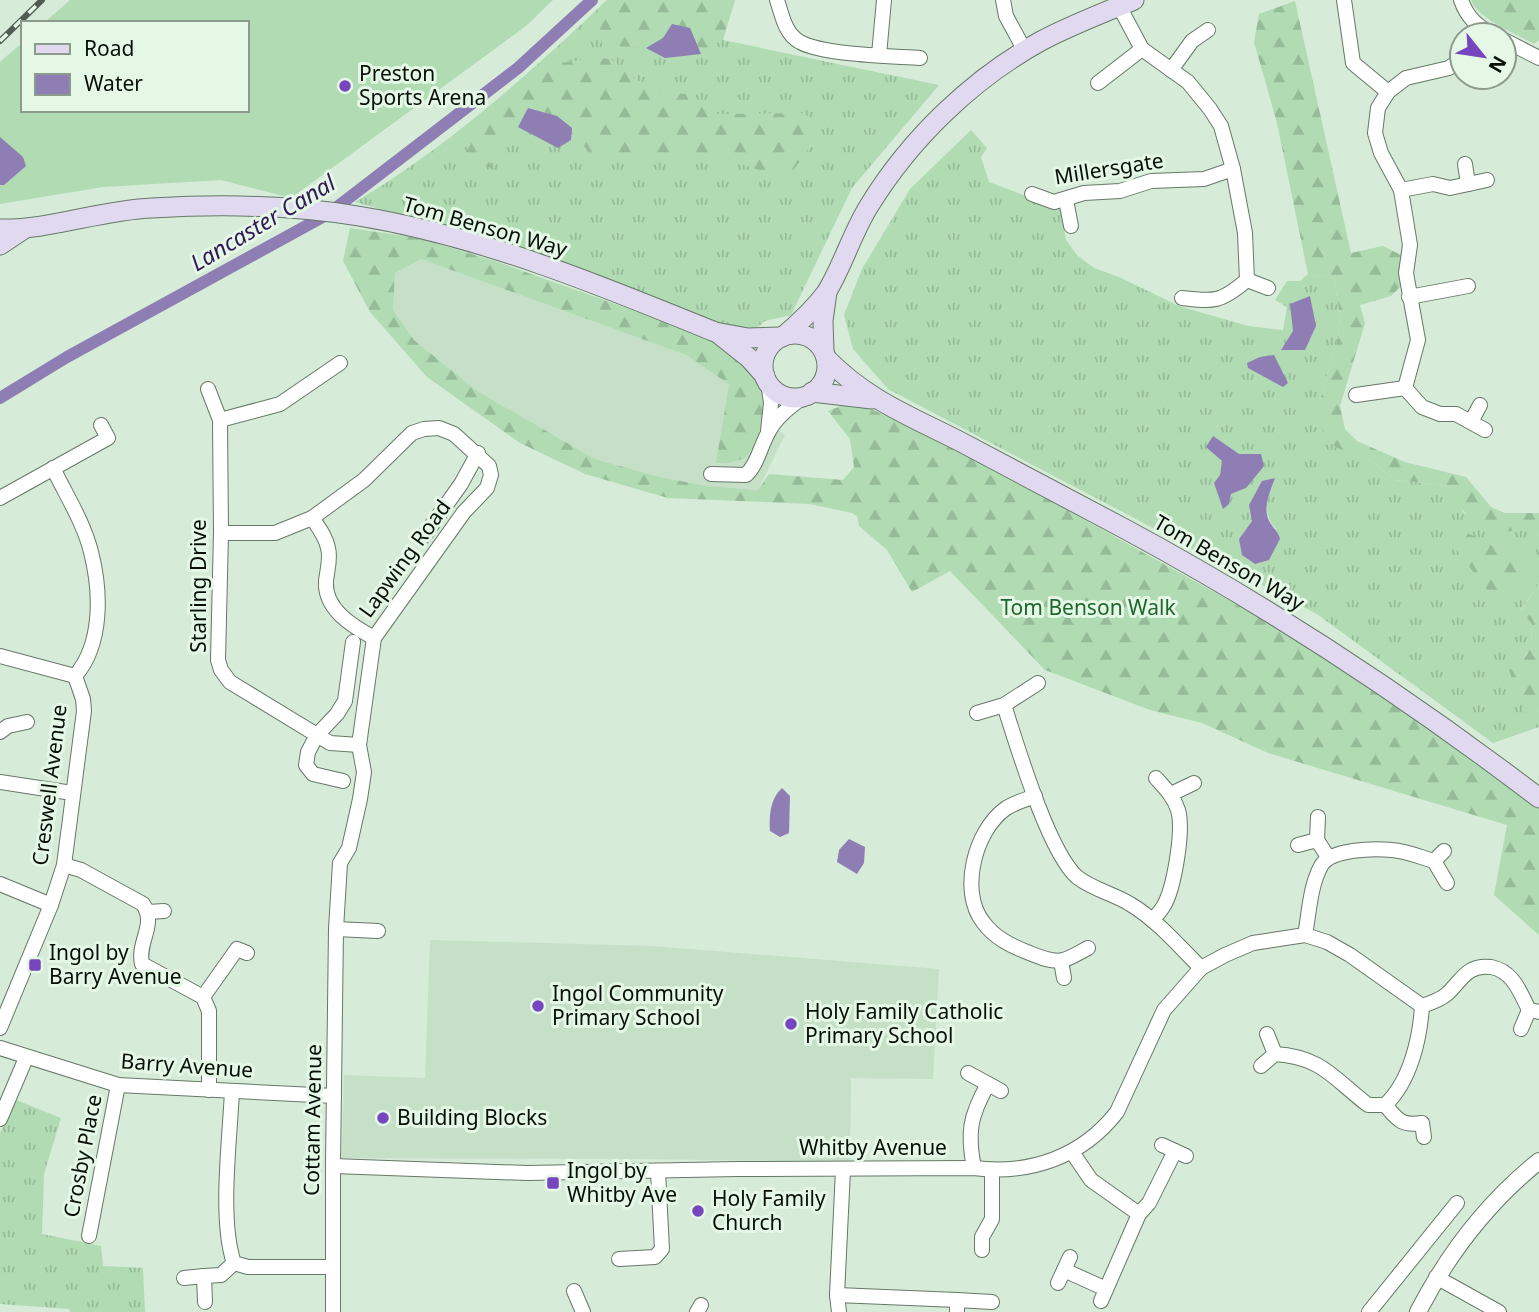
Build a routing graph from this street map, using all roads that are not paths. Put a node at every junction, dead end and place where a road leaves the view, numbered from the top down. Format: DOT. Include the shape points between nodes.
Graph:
graph roads {
  1 [pos="777,0"];
  2 [pos="884,0"];
  3 [pos="1003,0"];
  4 [pos="1344,0"];
  5 [pos="1461,0"];
  6 [pos="1127,3"];
  7 [pos="1472,21"];
  8 [pos="1208,30"];
  9 [pos="1518,47"];
  10 [pos="1142,49"];
  11 [pos="1024,51"];
  12 [pos="879,55"];
  13 [pos="1538,56"];
  14 [pos="920,58"];
  15 [pos="1448,68"];
  16 [pos="1171,70"];
  17 [pos="1098,83"];
  18 [pos="1388,92"];
  19 [pos="1465,164"];
  20 [pos="1233,169"];
  21 [pos="1487,180"];
  22 [pos="1468,184"];
  23 [pos="1401,190"];
  24 [pos="1032,194"];
  25 [pos="1066,200"];
  26 [pos="1072,226"];
  27 [pos="0,229"];
  28 [pos="24,229"];
  29 [pos="0,245"];
  30 [pos="1247,280"];
  31 [pos="1468,286"];
  32 [pos="1268,288"];
  33 [pos="827,290"];
  34 [pos="1409,297"];
  35 [pos="1182,298"];
  36 [pos="715,332"];
  37 [pos="784,336"];
  38 [pos="825,355"];
  39 [pos="340,363"];
  40 [pos="767,379"];
  41 [pos="1405,388"];
  42 [pos="208,389"];
  43 [pos="809,394"];
  44 [pos="1356,395"];
  45 [pos="876,400"];
  46 [pos="1480,405"];
  47 [pos="219,420"];
  48 [pos="1471,422"];
  49 [pos="101,425"];
  50 [pos="1485,430"];
  51 [pos="768,432"];
  52 [pos="478,453"];
  53 [pos="53,468"];
  54 [pos="711,474"];
  55 [pos="0,498"];
  56 [pos="312,518"];
  57 [pos="221,533"];
  58 [pos="424,536"];
  59 [pos="374,638"];
  60 [pos="353,642"];
  61 [pos="0,656"];
  62 [pos="75,676"];
  63 [pos="1038,683"];
  64 [pos="1004,705"];
  65 [pos="977,713"];
  66 [pos="26,722"];
  67 [pos="0,732"];
  68 [pos="317,735"];
  69 [pos="359,745"];
  70 [pos="1156,778"];
  71 [pos="343,780"];
  72 [pos="0,782"];
  73 [pos="1194,783"];
  74 [pos="72,793"];
  75 [pos="1171,794"];
  76 [pos="1035,796"];
  77 [pos="1539,798"];
  78 [pos="1318,817"];
  79 [pos="1317,840"];
  80 [pos="1298,845"];
  81 [pos="1328,857"];
  82 [pos="340,863"];
  83 [pos="64,865"];
  84 [pos="1447,883"];
  85 [pos="0,884"];
  86 [pos="51,905"];
  87 [pos="164,911"];
  88 [pos="148,912"];
  89 [pos="1152,920"];
  90 [pos="336,929"];
  91 [pos="378,932"];
  92 [pos="1305,935"];
  93 [pos="1088,948"];
  94 [pos="247,953"];
  95 [pos="1061,961"];
  96 [pos="1201,968"];
  97 [pos="1064,978"];
  98 [pos="203,997"];
  99 [pos="1422,1006"];
  100 [pos="1534,1011"];
  101 [pos="0,1028"];
  102 [pos="1521,1030"];
  103 [pos="1267,1034"];
  104 [pos="0,1048"];
  105 [pos="1275,1054"];
  106 [pos="26,1058"];
  107 [pos="1261,1066"];
  108 [pos="968,1073"];
  109 [pos="988,1084"];
  110 [pos="118,1085"];
  111 [pos="209,1090"];
  112 [pos="232,1091"];
  113 [pos="1002,1091"];
  114 [pos="334,1096"];
  115 [pos="1385,1105"];
  116 [pos="1435,1114"];
  117 [pos="0,1119"];
  118 [pos="1174,1150"];
  119 [pos="1072,1152"];
  120 [pos="1539,1161"];
  121 [pos="333,1166"];
  122 [pos="974,1168"];
  123 [pos="843,1170"];
  124 [pos="992,1170"];
  125 [pos="658,1172"];
  126 [pos="1457,1203"];
  127 [pos="1139,1214"];
  128 [pos="89,1236"];
  129 [pos="982,1250"];
  130 [pos="620,1259"];
  131 [pos="234,1263"];
  132 [pos="332,1267"];
  133 [pos="1064,1270"];
  134 [pos="204,1276"];
  135 [pos="1436,1277"];
  136 [pos="184,1278"];
  137 [pos="574,1290"];
  138 [pos="837,1295"];
  139 [pos="205,1302"];
  140 [pos="992,1302"];
  141 [pos="957,1306"];
  142 [pos="333,1312"];
  143 [pos="583,1312"];
  144 [pos="839,1312"];
  145 [pos="1369,1312"];
  146 [pos="1418,1312"];
  147 [pos="1499,1312"];
  1 -- 12 [label="street" via="786,27 799,42"];
  2 -- 12 [label="street"];
  3 -- 11 [label="street"];
  4 -- 18 [label="street" via="1353,63"];
  5 -- 7 [label="street"];
  6 -- 10 [label="street"];
  6 -- 11 [label="main road"];
  8 -- 16 [label="street" via="1192,41"];
  9 -- 13 [label="street"];
  10 -- 16 [label="street"];
  10 -- 17 [label="street"];
  11 -- 33 [label="main road" via="965,94 908,153 870,205"];
  12 -- 14 [label="street"];
  15 -- 18 [label="street" via="1406,78"];
  16 -- 20 [label="street" via="1188,82 1210,109"];
  18 -- 23 [label="street" via="1378,108 1375,133"];
  19 -- 22 [label="street"];
  20 -- 25 [label="street, Millersgate" via="1204,178 1151,181 1120,191 1084,193"];
  20 -- 30 [label="street" via="1245,233"];
  21 -- 22 [label="street"];
  22 -- 23 [label="street"];
  23 -- 34 [label="street" via="1410,245"];
  24 -- 25 [label="street, Millersgate" via="1054,202"];
  25 -- 26 [label="street"];
  27 -- 28 [label="main road, Tom Benson Way"];
  28 -- 29 [label="main road, Tom Benson Way"];
  28 -- 36 [label="main road, Tom Benson Way" via="150,208 274,208 357,216 453,237"];
  30 -- 32 [label="street"];
  30 -- 35 [label="street" via="1214,302"];
  31 -- 34 [label="street"];
  33 -- 37 [label="main road"];
  33 -- 38 [label="main road"];
  34 -- 41 [label="street" via="1418,340"];
  36 -- 37 [label="main road, Tom Benson Way" via="748,338"];
  36 -- 40 [label="main road, Tom Benson Way" via="749,358"];
  37 -- 38 [label="main road" via="804,335"];
  37 -- 40 [label="main road" via="768,349"];
  38 -- 43 [label="main road" via="825,377"];
  38 -- 45 [label="main road, Tom Benson Way"];
  39 -- 47 [label="street" via="279,404"];
  40 -- 43 [label="main road" via="780,394"];
  40 -- 51 [label="street" via="771,403"];
  41 -- 44 [label="street"];
  41 -- 48 [label="street" via="1422,407"];
  42 -- 47 [label="street, Starling Drive"];
  43 -- 45 [label="main road, Tom Benson Way"];
  43 -- 51 [label="street" via="784,412"];
  45 -- 77 [label="main road, Tom Benson Way" via="1228,587 1466,742"];
  46 -- 48 [label="street"];
  47 -- 57 [label="street, Starling Drive"];
  48 -- 50 [label="street"];
  49 -- 53 [label="street" via="108,438"];
  51 -- 54 [label="street" via="746,475"];
  52 -- 56 [label="street" via="439,428 412,433 364,480"];
  52 -- 58 [label="street, Lapwing Road"];
  52 -- 59 [label="street, Lapwing Road" via="489,466 487,488 464,512"];
  53 -- 55 [label="street"];
  53 -- 62 [label="street, Creswell Avenue" via="91,551 95,583 95,634 87,659"];
  56 -- 57 [label="street" via="275,533"];
  56 -- 59 [label="street" via="329,551 328,598 342,617"];
  57 -- 68 [label="street, Starling Drive" via="221,670 230,682"];
  59 -- 69 [label="street, Lapwing Road"];
  60 -- 68 [label="street" via="345,701"];
  61 -- 62 [label="street"];
  62 -- 74 [label="street, Creswell Avenue" via="84,711"];
  63 -- 64 [label="street"];
  64 -- 65 [label="street"];
  64 -- 76 [label="street"];
  66 -- 67 [label="street"];
  68 -- 69 [label="street, Starling Drive" via="330,743"];
  68 -- 71 [label="street" via="308,752 309,771"];
  69 -- 82 [label="street, Lapwing Road" via="364,772 360,799 349,848"];
  70 -- 75 [label="street"];
  72 -- 74 [label="street"];
  73 -- 75 [label="street"];
  74 -- 83 [label="street, Creswell Avenue"];
  75 -- 89 [label="street" via="1179,811 1175,870 1164,907"];
  76 -- 89 [label="street" via="1065,861 1078,877"];
  76 -- 95 [label="street" via="1006,808 980,841 973,861 974,904 981,920 999,939 1042,958"];
  78 -- 79 [label="street"];
  79 -- 80 [label="street"];
  79 -- 81 [label="street"];
  81 -- 84 [label="street" via="1361,850 1439,856"];
  81 -- 92 [label="street" via="1317,876"];
  82 -- 90 [label="street, Cottam Avenue"];
  83 -- 86 [label="street, Creswell Avenue"];
  83 -- 88 [label="street" via="142,904"];
  85 -- 86 [label="street"];
  86 -- 101 [label="street, Creswell Avenue"];
  87 -- 88 [label="street"];
  88 -- 98 [label="street" via="142,964"];
  89 -- 96 [label="street"];
  90 -- 91 [label="street"];
  90 -- 114 [label="street, Cottam Avenue"];
  92 -- 96 [label="street, Whitby Avenue" via="1253,943"];
  92 -- 99 [label="street" via="1350,955"];
  93 -- 95 [label="street"];
  94 -- 98 [label="street" via="237,949"];
  95 -- 97 [label="street"];
  96 -- 119 [label="street, Whitby Avenue" via="1164,1010 1117,1112"];
  98 -- 111 [label="street" via="209,1011"];
  99 -- 100 [label="street" via="1445,996 1480,966 1496,968 1513,979"];
  99 -- 115 [label="street" via="1421,1029 1402,1083"];
  100 -- 102 [label="street"];
  103 -- 105 [label="street"];
  104 -- 106 [label="street, Barry Avenue"];
  105 -- 107 [label="street"];
  105 -- 115 [label="street" via="1317,1063 1368,1105"];
  106 -- 110 [label="street, Barry Avenue"];
  106 -- 117 [label="street"];
  108 -- 109 [label="street"];
  109 -- 113 [label="street"];
  109 -- 122 [label="street" via="969,1130"];
  110 -- 111 [label="street, Barry Avenue"];
  110 -- 128 [label="street, Crosby Place"];
  111 -- 112 [label="street, Barry Avenue"];
  112 -- 114 [label="street, Barry Avenue"];
  112 -- 131 [label="street" via="227,1190 228,1248"];
  114 -- 121 [label="street, Cottam Avenue"];
  115 -- 116 [label="street" via="1399,1121 1423,1130"];
  118 -- 127 [label="street"];
  119 -- 124 [label="street, Whitby Avenue" via="1039,1165"];
  119 -- 127 [label="street" via="1091,1180"];
  120 -- 135 [label="street" via="1480,1219"];
  121 -- 125 [label="street, Whitby Avenue"];
  121 -- 132 [label="street, Cottam Avenue"];
  122 -- 123 [label="street, Whitby Avenue"];
  122 -- 124 [label="street, Whitby Avenue"];
  123 -- 125 [label="street, Whitby Avenue"];
  123 -- 138 [label="street"];
  124 -- 129 [label="street" via="992,1219 982,1237"];
  125 -- 130 [label="street" via="662,1249 655,1257"];
  126 -- 145 [label="street"];
  127 -- 133 [label="street" via="1103,1295"];
  131 -- 132 [label="street" via="248,1268"];
  131 -- 134 [label="street" via="221,1275"];
  132 -- 142 [label="street, Cottam Avenue"];
  134 -- 136 [label="street"];
  134 -- 139 [label="street"];
  135 -- 146 [label="street"];
  135 -- 147 [label="street"];
  137 -- 143 [label="street"];
  138 -- 141 [label="street"];
  138 -- 144 [label="street"];
  140 -- 141 [label="street"];
}
